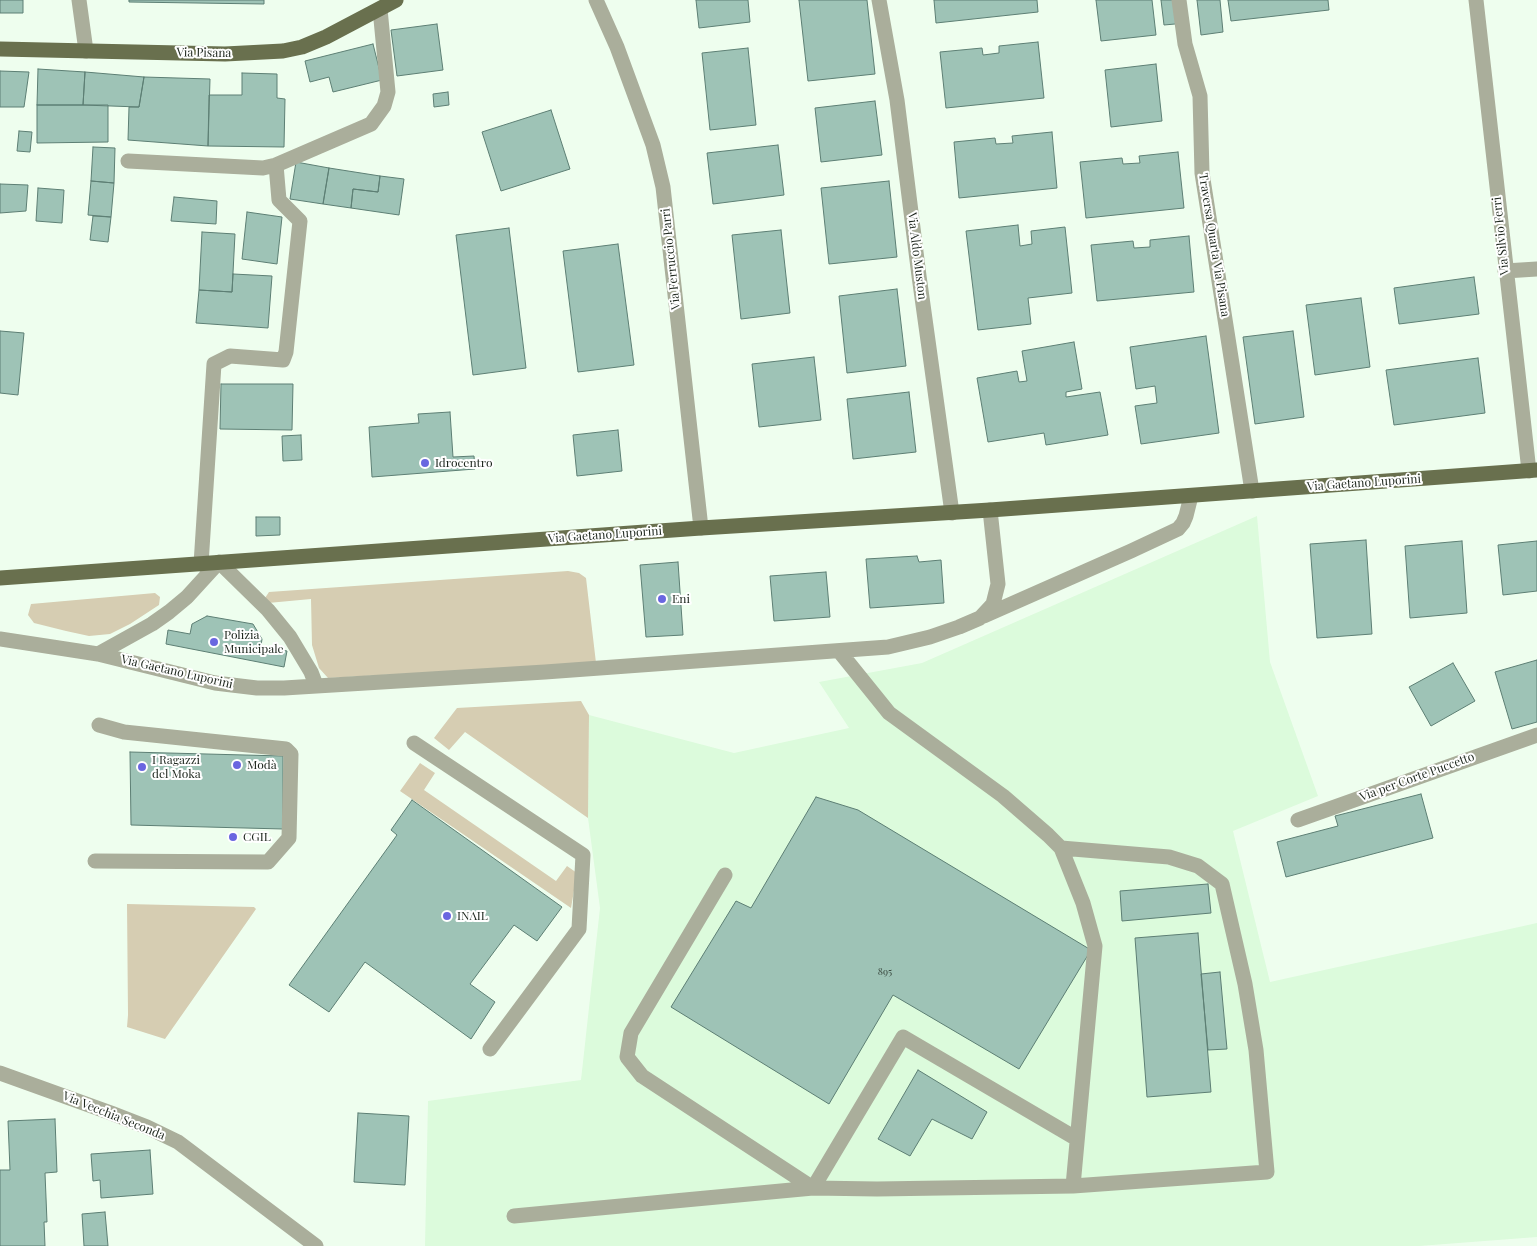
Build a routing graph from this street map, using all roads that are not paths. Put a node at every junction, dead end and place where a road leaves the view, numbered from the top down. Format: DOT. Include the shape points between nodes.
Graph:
graph roads {
  1 [pos="79,0"];
  2 [pos="396,0"];
  3 [pos="596,0"];
  4 [pos="878,0"];
  5 [pos="1179,0"];
  6 [pos="1476,0"];
  7 [pos="380,9"];
  8 [pos="0,49"];
  9 [pos="86,51"];
  10 [pos="128,161"];
  11 [pos="276,165"];
  12 [pos="1537,269"];
  13 [pos="1505,271"];
  14 [pos="1533,471"];
  15 [pos="1252,491"];
  16 [pos="1191,496"];
  17 [pos="990,510"];
  18 [pos="952,513"];
  19 [pos="702,528"];
  20 [pos="219,562"];
  21 [pos="201,564"];
  22 [pos="0,578"];
  23 [pos="980,618"];
  24 [pos="0,632"];
  25 [pos="0,639"];
  26 [pos="20,642"];
  27 [pos="839,651"];
  28 [pos="98,654"];
  29 [pos="316,685"];
  30 [pos="99,725"];
  31 [pos="1537,735"];
  32 [pos="414,743"];
  33 [pos="1298,820"];
  34 [pos="1061,848"];
  35 [pos="95,861"];
  36 [pos="725,875"];
  37 [pos="490,1049"];
  38 [pos="0,1073"];
  39 [pos="1077,1139"];
  40 [pos="1073,1186"];
  41 [pos="813,1188"];
  42 [pos="514,1216"];
  43 [pos="316,1246"];
  1 -- 9 [label="street"];
  2 -- 7 [label="main road, Via Pisana"];
  3 -- 19 [label="street, Via Ferruccio Parri" via="653,145 662,187"];
  4 -- 18 [label="street, Via Aldo Muston" via="897,100"];
  5 -- 15 [label="street, Traversa Quarta Via Pisana" via="1185,44 1200,96 1202,173"];
  6 -- 13 [label="street, Via Silvio Ferri"];
  7 -- 9 [label="main road, Via Pisana" via="326,37 283,51 225,54"];
  7 -- 11 [label="street" via="388,92 384,106 371,124"];
  8 -- 9 [label="main road, Via Pisana"];
  10 -- 11 [label="street" via="263,168"];
  11 -- 21 [label="street" via="279,200 300,220 286,352 283,360 230,356 214,364"];
  12 -- 13 [label="street"];
  13 -- 14 [label="street, Via Silvio Ferri"];
  14 -- 15 [label="main road, Via Gaetano Luporini"];
  15 -- 16 [label="main road, Via Gaetano Luporini"];
  16 -- 17 [label="main road, Via Gaetano Luporini"];
  16 -- 23 [label="street, Via Gaetano Luporini" via="1186,516 1178,529"];
  17 -- 18 [label="main road, Via Gaetano Luporini"];
  17 -- 23 [label="street" via="998,584 993,604"];
  18 -- 19 [label="main road, Via Gaetano Luporini"];
  19 -- 20 [label="main road, Via Gaetano Luporini"];
  20 -- 21 [label="main road, Via Gaetano Luporini"];
  20 -- 28 [label="street, Via Gaetano Luporini" via="169,612"];
  20 -- 29 [label="street" via="268,610 290,637"];
  21 -- 22 [label="main road, Via Gaetano Luporini"];
  23 -- 27 [label="street, Via Gaetano Luporini" via="907,643"];
  24 -- 26 [label="street, Via Gaetano Luporini"];
  25 -- 26 [label="street, Via Gaetano Luporini"];
  26 -- 28 [label="street, Via Gaetano Luporini"];
  27 -- 29 [label="street, Via Gaetano Luporini"];
  27 -- 34 [label="street" via="889,713 1003,796"];
  28 -- 29 [label="street, Via Gaetano Luporini" via="215,683 257,688"];
  30 -- 35 [label="street" via="124,732 286,749 291,754 289,838 268,862"];
  31 -- 33 [label="street, Via per Corte Puccetto"];
  32 -- 37 [label="street" via="583,855 579,929"];
  34 -- 39 [label="street" via="1083,903 1095,946"];
  34 -- 40 [label="street" via="1169,857 1198,866 1222,884 1256,1050 1267,1172"];
  36 -- 41 [label="street" via="631,1033 627,1057 642,1076"];
  38 -- 43 [label="street, Via Vecchia Seconda" via="111,1113 178,1142"];
  39 -- 40 [label="street"];
  39 -- 41 [label="street" via="903,1036"];
  40 -- 41 [label="street"];
  41 -- 42 [label="street"];
}
